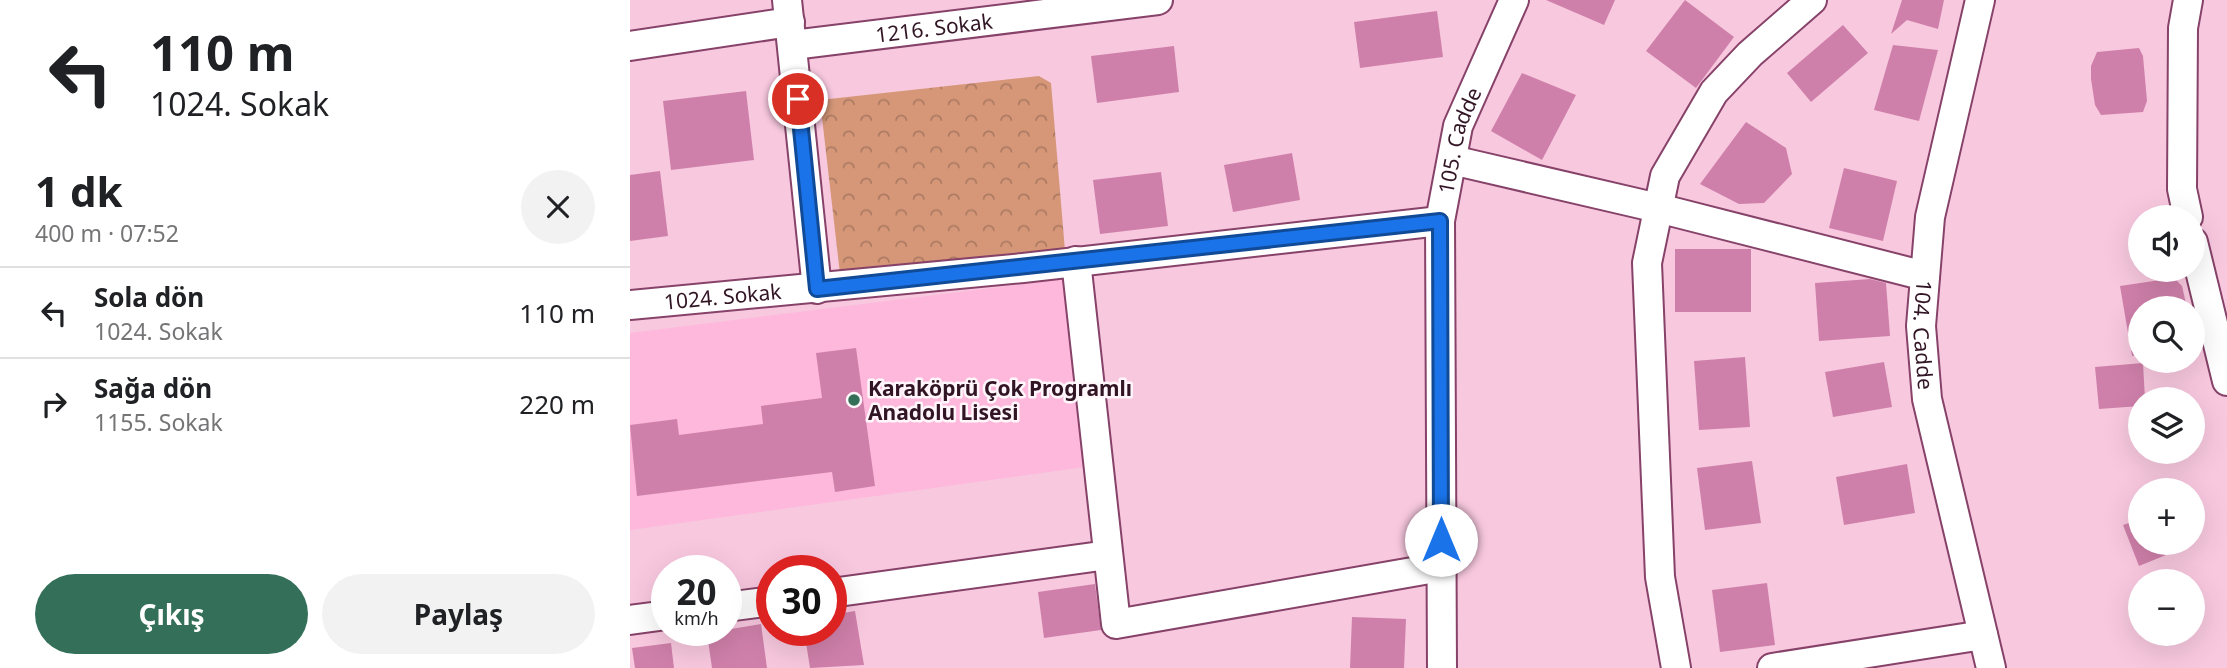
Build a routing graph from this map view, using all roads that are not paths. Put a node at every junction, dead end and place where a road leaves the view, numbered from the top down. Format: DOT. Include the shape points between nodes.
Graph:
graph roads {
  1 [pos="1155,0"];
  2 [pos="1514,0"];
  3 [pos="1812,0"];
  4 [pos="1980,0"];
  5 [pos="2188,0"];
  6 [pos="790,22"];
  7 [pos="630,46"];
  8 [pos="1452,160"];
  9 [pos="2185,205"];
  10 [pos="1658,208"];
  11 [pos="1440,221"];
  12 [pos="1076,261"];
  13 [pos="1925,276"];
  14 [pos="2203,282"];
  15 [pos="817,289"];
  16 [pos="630,306"];
  17 [pos="2227,381"];
  18 [pos="1108,555"];
  19 [pos="1441,567"];
  20 [pos="847,591"];
  21 [pos="651,617"];
  22 [pos="630,620"];
  23 [pos="1983,635"];
  24 [pos="1441,668"];
  25 [pos="1676,668"];
  26 [pos="1772,668"];
  27 [pos="1991,668"];
  1 -- 6 [label="street, 1216. Sokak"];
  2 -- 8 [label="street, 105. Cadde" via="1458,126"];
  3 -- 10 [label="street" via="1714,92 1665,176"];
  4 -- 13 [label="street, 104. Cadde" via="1930,217"];
  5 -- 9 [label="street" via="2183,28"];
  6 -- 7 [label="street, 1216. Sokak"];
  6 -- 15 [label="street"];
  8 -- 10 [label="street"];
  8 -- 11 [label="street, 105. Cadde"];
  10 -- 13 [label="street"];
  10 -- 25 [label="street" via="1647,262 1660,577"];
  11 -- 12 [label="street, 1024. Sokak"];
  11 -- 19 [label="street, 105. Cadde"];
  12 -- 15 [label="street, 1024. Sokak"];
  12 -- 18 [label="street"];
  13 -- 23 [label="street, 104. Cadde" via="1921,326 1927,399"];
  14 -- 17 [label="street"];
  15 -- 16 [label="street, 1024. Sokak"];
  18 -- 19 [label="street" via="1116,624"];
  18 -- 20 [label="street"];
  19 -- 24 [label="street, 105. Cadde"];
  21 -- 22 [label="street"];
  23 -- 26 [label="street"];
  23 -- 27 [label="street, 104. Cadde"];
}
